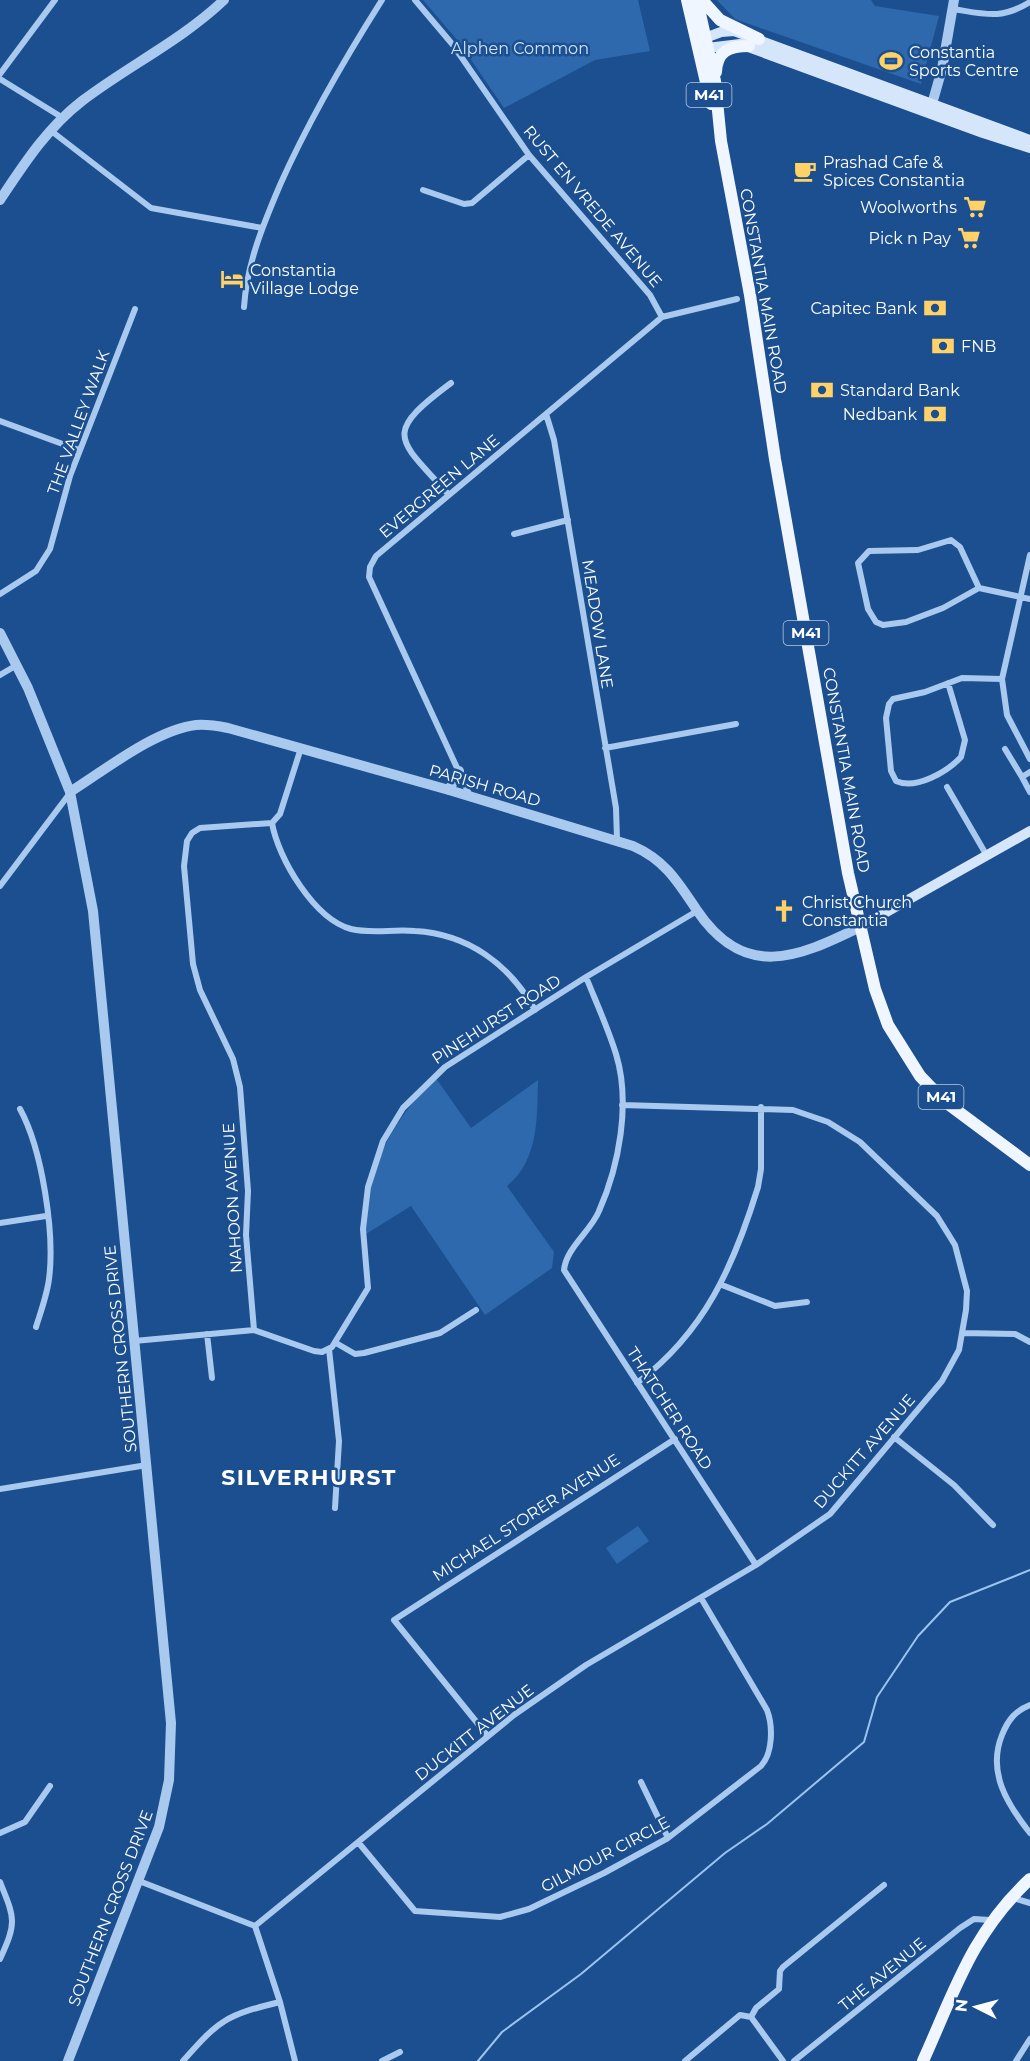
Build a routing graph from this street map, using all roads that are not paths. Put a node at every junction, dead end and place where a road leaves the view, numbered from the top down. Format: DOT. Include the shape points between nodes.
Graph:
graph roads {
  1 [pos="55,0"];
  2 [pos="224,0"];
  3 [pos="382,0"];
  4 [pos="415,0"];
  5 [pos="687,0"];
  6 [pos="697,0"];
  7 [pos="702,0"];
  8 [pos="1030,2"];
  9 [pos="954,4"];
  10 [pos="754,43"];
  11 [pos="703,44"];
  12 [pos="0,74"];
  13 [pos="0,79"];
  14 [pos="715,81"];
  15 [pos="931,108"];
  16 [pos="63,118"];
  17 [pos="50,130"];
  18 [pos="1030,140"];
  19 [pos="721,141"];
  20 [pos="1030,148"];
  21 [pos="529,154"];
  22 [pos="423,190"];
  23 [pos="0,200"];
  24 [pos="262,228"];
  25 [pos="737,299"];
  26 [pos="244,307"];
  27 [pos="135,309"];
  28 [pos="662,317"];
  29 [pos="451,383"];
  30 [pos="546,414"];
  31 [pos="0,421"];
  32 [pos="79,450"];
  33 [pos="449,495"];
  34 [pos="568,520"];
  35 [pos="514,534"];
  36 [pos="1030,555"];
  37 [pos="979,588"];
  38 [pos="0,594"];
  39 [pos="1021,597"];
  40 [pos="1030,599"];
  41 [pos="0,633"];
  42 [pos="17,665"];
  43 [pos="0,675"];
  44 [pos="1002,679"];
  45 [pos="948,683"];
  46 [pos="736,724"];
  47 [pos="301,748"];
  48 [pos="604,748"];
  49 [pos="1005,749"];
  50 [pos="1030,759"];
  51 [pos="459,771"];
  52 [pos="1030,772"];
  53 [pos="1022,777"];
  54 [pos="947,788"];
  55 [pos="449,790"];
  56 [pos="70,792"];
  57 [pos="1030,792"];
  58 [pos="470,796"];
  59 [pos="272,823"];
  60 [pos="1030,831"];
  61 [pos="617,839"];
  62 [pos="987,856"];
  63 [pos="0,886"];
  64 [pos="697,911"];
  65 [pos="860,927"];
  66 [pos="586,977"];
  67 [pos="535,1010"];
  68 [pos="622,1104"];
  69 [pos="761,1107"];
  70 [pos="20,1109"];
  71 [pos="1030,1165"];
  72 [pos="46,1216"];
  73 [pos="0,1223"];
  74 [pos="722,1285"];
  75 [pos="807,1302"];
  76 [pos="476,1310"];
  77 [pos="36,1327"];
  78 [pos="254,1330"];
  79 [pos="963,1333"];
  80 [pos="207,1334"];
  81 [pos="134,1341"];
  82 [pos="1030,1342"];
  83 [pos="336,1343"];
  84 [pos="329,1349"];
  85 [pos="212,1378"];
  86 [pos="638,1383"];
  87 [pos="894,1437"];
  88 [pos="675,1439"];
  89 [pos="147,1465"];
  90 [pos="0,1489"];
  91 [pos="335,1508"];
  92 [pos="993,1525"];
  93 [pos="756,1565"];
  94 [pos="701,1598"];
  95 [pos="1030,1705"];
  96 [pos="487,1735"];
  97 [pos="642,1782"];
  98 [pos="50,1786"];
  99 [pos="0,1833"];
  100 [pos="1030,1833"];
  101 [pos="668,1838"];
  102 [pos="358,1842"];
  103 [pos="139,1881"];
  104 [pos="0,1882"];
  105 [pos="1030,1883"];
  106 [pos="884,1885"];
  107 [pos="1011,1897"];
  108 [pos="1030,1903"];
  109 [pos="990,1920"];
  110 [pos="255,1926"];
  111 [pos="0,1959"];
  112 [pos="280,2002"];
  113 [pos="751,2017"];
  114 [pos="1030,2039"];
  115 [pos="400,2052"];
  116 [pos="68,2061"];
  117 [pos="183,2061"];
  118 [pos="295,2061"];
  119 [pos="382,2061"];
  120 [pos="685,2061"];
  121 [pos="783,2061"];
  122 [pos="794,2061"];
  123 [pos="923,2061"];
  124 [pos="1016,2061"];
  1 -- 12 [label="street"];
  2 -- 16 [label="street"];
  3 -- 24 [label="street" via="315,110"];
  4 -- 21 [label="street, RUST EN VREDE AVENUE" via="453,45"];
  5 -- 11 [label="main road, CONSTANTIA MAIN ROAD / M41"];
  6 -- 11 [label="main road, CONSTANTIA MAIN ROAD / M41"];
  7 -- 10 [label="main road" via="720,20"];
  8 -- 9 [label="street" via="999,15"];
  9 -- 15 [label="street"];
  10 -- 11 [label="main road" via="728,31"];
  10 -- 14 [label="main road" via="722,52 716,62"];
  10 -- 15 [label="main road"];
  11 -- 14 [label="main road, CONSTANTIA MAIN ROAD / M41"];
  11 -- 19 [label="main road, CONSTANTIA MAIN ROAD / M41"];
  13 -- 16 [label="street"];
  14 -- 19 [label="main road, CONSTANTIA MAIN ROAD / M41"];
  15 -- 18 [label="main road"];
  15 -- 20 [label="main road"];
  16 -- 17 [label="street"];
  17 -- 23 [label="street"];
  17 -- 24 [label="street" via="151,208"];
  19 -- 65 [label="main road, CONSTANTIA MAIN ROAD / M41"];
  21 -- 22 [label="street" via="472,204"];
  21 -- 28 [label="street, RUST EN VREDE AVENUE" via="650,295"];
  24 -- 26 [label="street" via="248,270"];
  25 -- 28 [label="street, EVERGREEN LANE"];
  27 -- 32 [label="street, THE VALLEY WALK"];
  28 -- 30 [label="street, EVERGREEN LANE"];
  29 -- 33 [label="street" via="417,408 404,435 407,448"];
  30 -- 33 [label="street, EVERGREEN LANE"];
  30 -- 34 [label="street, MEADOW LANE"];
  31 -- 32 [label="street"];
  32 -- 38 [label="street, THE VALLEY WALK" via="44,561 27,578"];
  33 -- 51 [label="street, EVERGREEN LANE" via="376,556 369,577"];
  34 -- 35 [label="street"];
  34 -- 48 [label="street, MEADOW LANE"];
  36 -- 39 [label="street"];
  37 -- 37 [label="street" via="933,612 883,625 876,622 868,609 858,563 869,551 918,550 951,540 960,547"];
  37 -- 39 [label="street"];
  39 -- 40 [label="street"];
  39 -- 44 [label="street"];
  41 -- 42 [label="street, SOUTHERN CROSS DRIVE"];
  42 -- 43 [label="street"];
  42 -- 56 [label="street, SOUTHERN CROSS DRIVE"];
  44 -- 45 [label="street" via="969,677"];
  44 -- 50 [label="street" via="1007,716"];
  45 -- 45 [label="street" via="898,696 889,704 886,717 891,771 896,781 911,785 921,782 961,757 965,740"];
  46 -- 48 [label="street"];
  47 -- 55 [label="street, PARISH ROAD"];
  47 -- 56 [label="street, PARISH ROAD" via="228,728 197,725 162,736"];
  47 -- 59 [label="street" via="280,814"];
  48 -- 61 [label="street, MEADOW LANE" via="616,808"];
  49 -- 53 [label="street"];
  51 -- 55 [label="street"];
  51 -- 58 [label="street, EVERGREEN LANE"];
  52 -- 53 [label="street"];
  53 -- 57 [label="street"];
  54 -- 62 [label="street"];
  55 -- 58 [label="street, PARISH ROAD"];
  56 -- 63 [label="street"];
  56 -- 81 [label="street, SOUTHERN CROSS DRIVE" via="93,911"];
  58 -- 61 [label="street, PARISH ROAD"];
  59 -- 67 [label="street" via="285,863 333,921 363,931 414,931 478,948 502,966"];
  59 -- 78 [label="street, NAHOON AVENUE" via="200,828 187,841 184,866 195,976 233,1059 240,1088"];
  60 -- 62 [label="main road"];
  61 -- 64 [label="street, PARISH ROAD" via="645,851 666,866"];
  62 -- 65 [label="main road"];
  64 -- 65 [label="street, PARISH ROAD" via="729,943 768,957 806,952"];
  64 -- 66 [label="street, PINEHURST ROAD"];
  65 -- 71 [label="main road, CONSTANTIA MAIN ROAD / M41" via="880,1005 908,1060 944,1101"];
  66 -- 67 [label="street, PINEHURST ROAD"];
  66 -- 68 [label="street" via="617,1055"];
  67 -- 83 [label="street, PINEHURST ROAD" via="432,1077 403,1108 383,1141 371,1172 365,1206 368,1288"];
  68 -- 69 [label="street, DUCKITT AVENUE"];
  68 -- 86 [label="street, THATCHER ROAD" via="607,1192 596,1219 564,1266"];
  69 -- 74 [label="street" via="758,1187"];
  69 -- 79 [label="street, DUCKITT AVENUE" via="812,1115 845,1132 899,1177 937,1216 955,1245 962,1268 967,1291"];
  70 -- 72 [label="street" via="41,1162"];
  72 -- 73 [label="street"];
  72 -- 77 [label="street" via="50,1272"];
  74 -- 75 [label="street" via="775,1306"];
  74 -- 86 [label="street" via="669,1357"];
  76 -- 83 [label="street" via="440,1333 364,1353 355,1354"];
  78 -- 80 [label="street"];
  78 -- 84 [label="street" via="314,1351"];
  79 -- 82 [label="street" via="1015,1334"];
  79 -- 87 [label="street, DUCKITT AVENUE" via="959,1350 942,1381"];
  80 -- 81 [label="street"];
  80 -- 85 [label="street"];
  81 -- 89 [label="street, SOUTHERN CROSS DRIVE"];
  83 -- 84 [label="street, PINEHURST ROAD"];
  84 -- 91 [label="street" via="339,1441"];
  86 -- 88 [label="street, THATCHER ROAD"];
  87 -- 92 [label="street" via="954,1485"];
  87 -- 93 [label="street, DUCKITT AVENUE" via="830,1514"];
  88 -- 93 [label="street, THATCHER ROAD"];
  88 -- 96 [label="street, MICHAEL STORER AVENUE" via="394,1620"];
  89 -- 90 [label="street"];
  89 -- 103 [label="street, SOUTHERN CROSS DRIVE" via="172,1740 163,1813"];
  93 -- 94 [label="street, DUCKITT AVENUE"];
  94 -- 96 [label="street, DUCKITT AVENUE" via="602,1654"];
  94 -- 101 [label="street, GILMOUR CIRCLE" via="767,1710 768,1754 761,1766"];
  95 -- 100 [label="street" via="1011,1718 997,1748 995,1763 1004,1793"];
  96 -- 102 [label="street, DUCKITT AVENUE"];
  97 -- 101 [label="street"];
  98 -- 99 [label="street" via="25,1822"];
  101 -- 102 [label="street, GILMOUR CIRCLE" via="568,1891 500,1917 414,1911"];
  102 -- 110 [label="street, DUCKITT AVENUE"];
  103 -- 110 [label="street"];
  103 -- 116 [label="street, SOUTHERN CROSS DRIVE"];
  104 -- 111 [label="street" via="13,1921"];
  105 -- 107 [label="main road"];
  106 -- 113 [label="street" via="783,1966 779,1989"];
  107 -- 108 [label="street"];
  107 -- 109 [label="main road"];
  109 -- 122 [label="street, THE AVENUE" via="974,1919 960,1928"];
  109 -- 123 [label="main road" via="967,1960"];
  110 -- 112 [label="street"];
  112 -- 117 [label="street" via="222,2021"];
  112 -- 118 [label="street"];
  113 -- 120 [label="street" via="740,2015"];
  113 -- 121 [label="street"];
  114 -- 124 [label="street"];
  115 -- 119 [label="street"];
}
